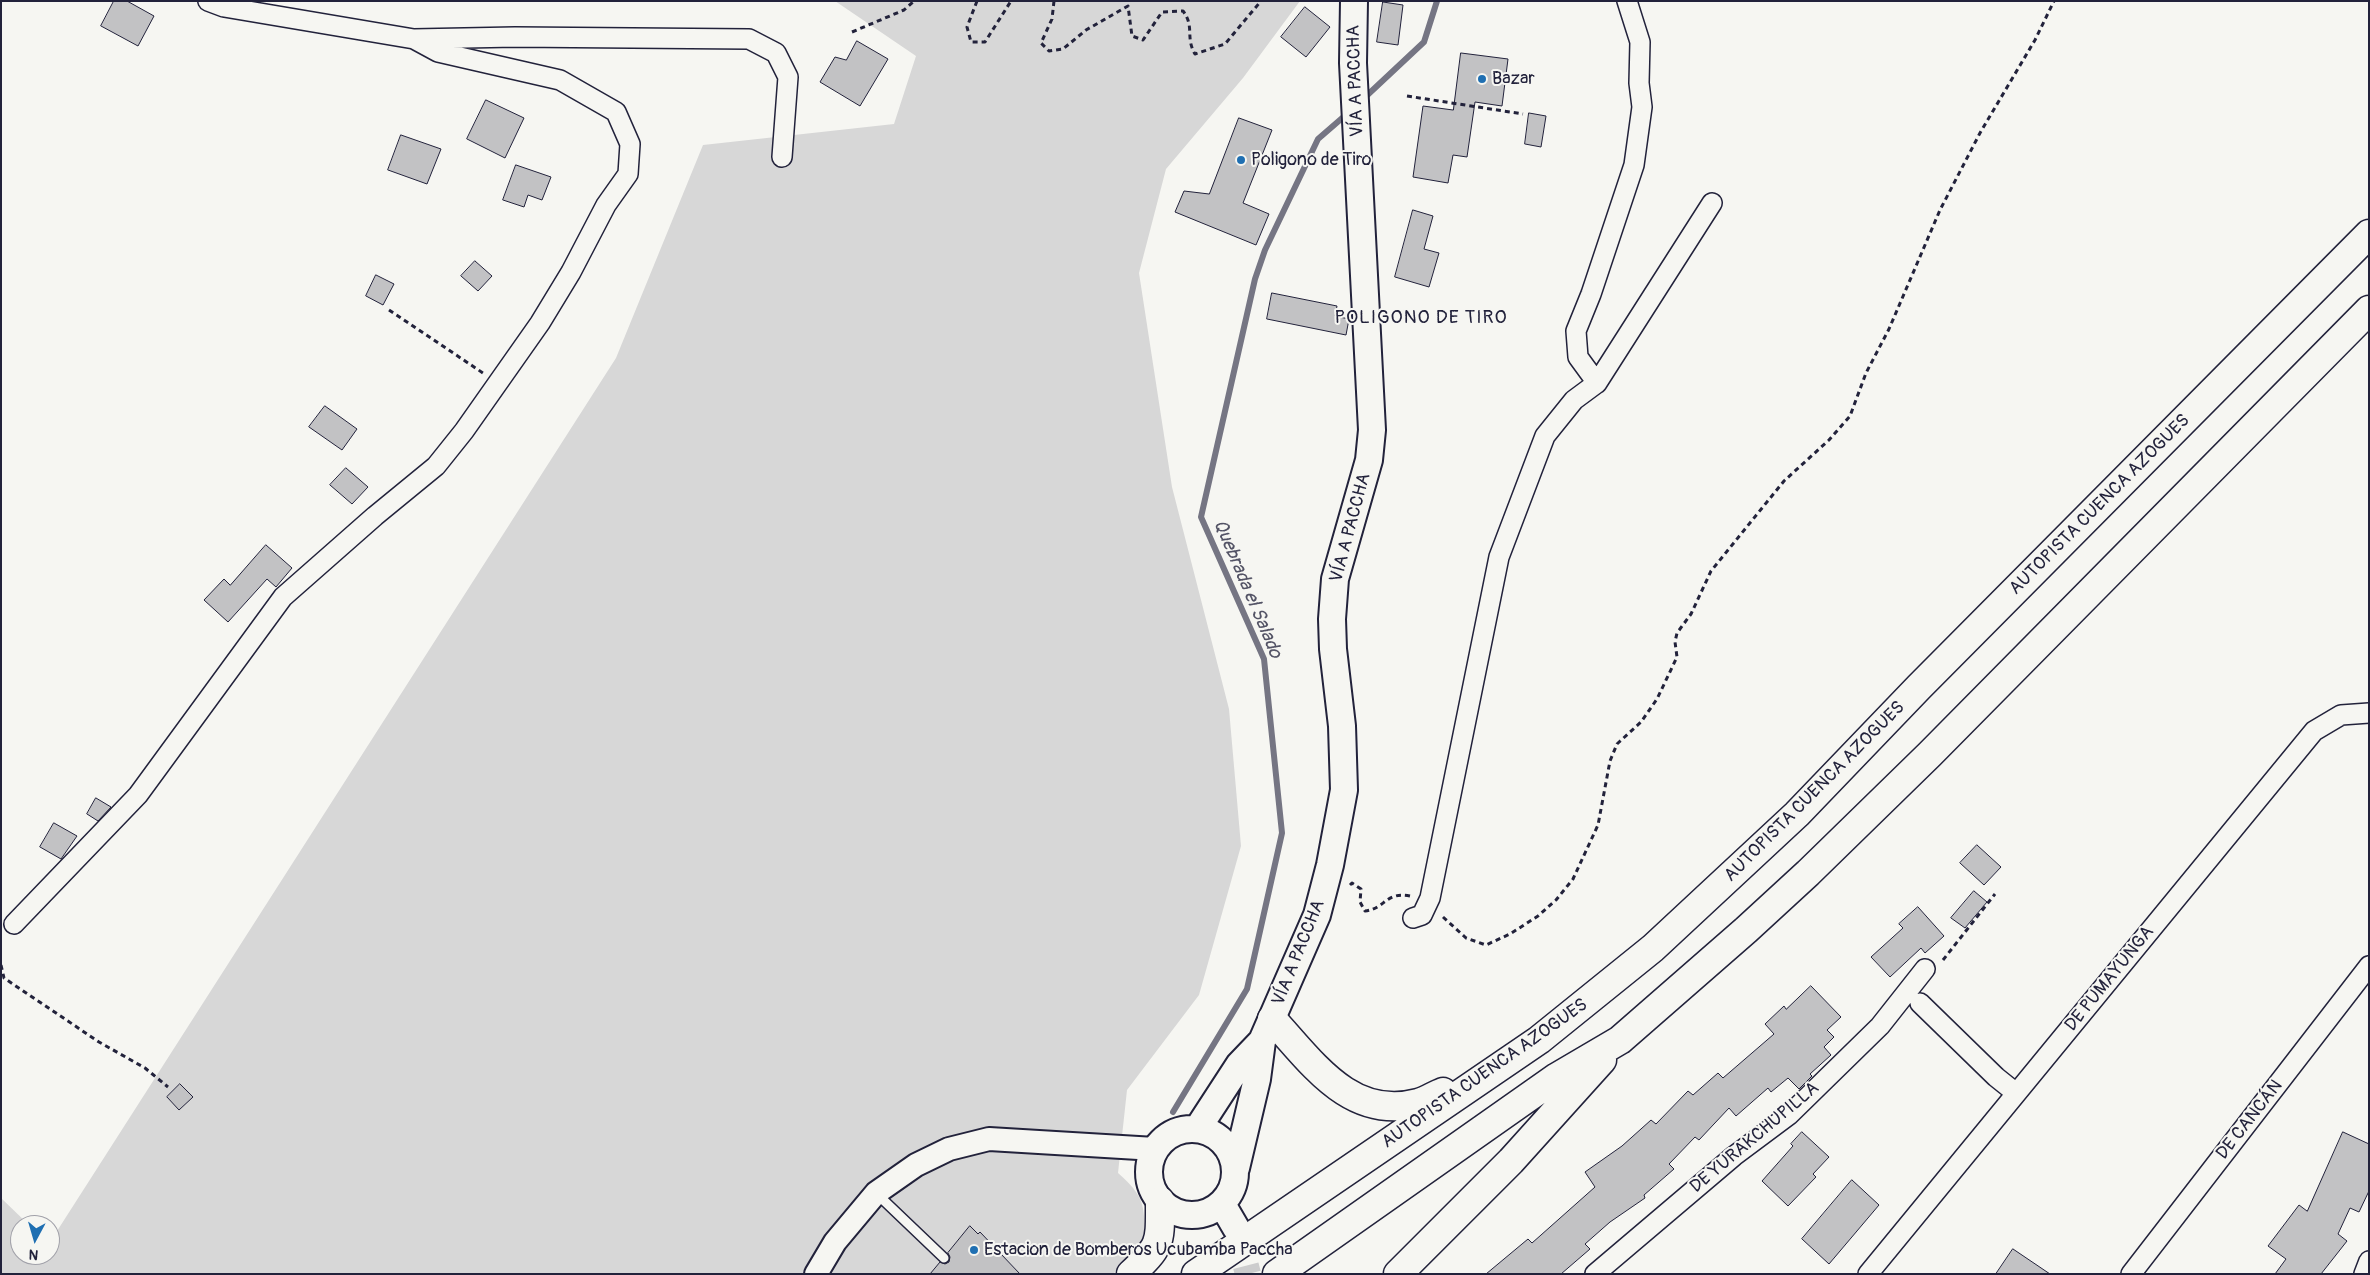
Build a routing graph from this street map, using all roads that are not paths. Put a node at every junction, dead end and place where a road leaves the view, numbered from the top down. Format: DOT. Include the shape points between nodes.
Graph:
graph roads {
  1 [pos="208,1"];
  2 [pos="1354,1"];
  3 [pos="1627,1"];
  4 [pos="414,38"];
  5 [pos="782,158"];
  6 [pos="1712,203"];
  7 [pos="2369,234"];
  8 [pos="2369,310"];
  9 [pos="1597,383"];
  10 [pos="2369,713"];
  11 [pos="1413,918"];
  12 [pos="14,924"];
  13 [pos="2369,966"];
  14 [pos="1925,969"];
  15 [pos="1920,1003"];
  16 [pos="1267,1030"];
  17 [pos="1620,1040"];
  18 [pos="1509,1059"];
  19 [pos="2016,1093"];
  20 [pos="1198,1128"];
  21 [pos="1155,1149"];
  22 [pos="1236,1168"];
  23 [pos="876,1193"];
  24 [pos="1160,1201"];
  25 [pos="1222,1204"];
  26 [pos="1236,1228"];
  27 [pos="944,1258"];
  28 [pos="2369,1261"];
  29 [pos="816,1274"];
  30 [pos="1131,1274"];
  31 [pos="1196,1274"];
  32 [pos="1277,1274"];
  33 [pos="1398,1274"];
  34 [pos="1595,1274"];
  35 [pos="1868,1274"];
  36 [pos="2131,1274"];
  37 [pos="2364,1274"];
  1 -- 4 [label="street" via="224,7"];
  2 -- 16 [label="main road, VÍA A PACCHA" via="1372,430 1369,460 1334,589 1333,649 1342,726 1344,790 1317,915"];
  3 -- 9 [label="street" via="1640,42 1642,107 1634,165 1592,294 1576,332 1578,357"];
  4 -- 5 [label="street" via="749,39 776,53 788,77"];
  4 -- 12 [label="street" via="438,52 560,80 616,112 630,144 628,174 606,205 540,323 436,466 284,597 138,795"];
  6 -- 9 [label="street"];
  7 -- 18 [label="highway, AUTOPISTA CUENCA AZOGUES" via="1754,856 1654,948 1539,1040"];
  8 -- 17 [label="highway" via="1869,814 1746,930"];
  9 -- 11 [label="street" via="1574,400 1545,436 1499,557 1430,898 1422,915"];
  10 -- 19 [label="street, DE PUMAYUNGA" via="2341,715 2314,731"];
  13 -- 36 [label="street, DE CANCÁN"];
  14 -- 34 [label="street, DE YURAKCHUPILLA" via="1880,1026 1789,1115 1734,1156"];
  15 -- 19 [label="street"];
  16 -- 18 [label="highway" via="1335,1086 1365,1103 1400,1106 1419,1103"];
  16 -- 20 [label="main road, VÍA A PACCHA" via="1239,1065"];
  16 -- 22 [label="main road, VÍA A PACCHA"];
  17 -- 32 [label="highway" via="1557,1077"];
  17 -- 33 [label="highway" via="1511,1161"];
  18 -- 31 [label="highway, AUTOPISTA CUENCA AZOGUES"];
  19 -- 35 [label="street, DE PUMAYUNGA"];
  20 -- 21 [label="main road" via="1173,1132"];
  20 -- 22 [label="main road" via="1224,1141"];
  21 -- 23 [label="street" via="989,1140 949,1149"];
  21 -- 24 [label="main road" via="1149,1162 1149,1176"];
  22 -- 25 [label="main road" via="1233,1187"];
  23 -- 27 [label="lane"];
  23 -- 29 [label="street" via="835,1242"];
  24 -- 25 [label="main road" via="1184,1215 1210,1212"];
  24 -- 30 [label="highway" via="1160,1235 1154,1253"];
  25 -- 26 [label="main road"];
  28 -- 37 [label="street"];
}
